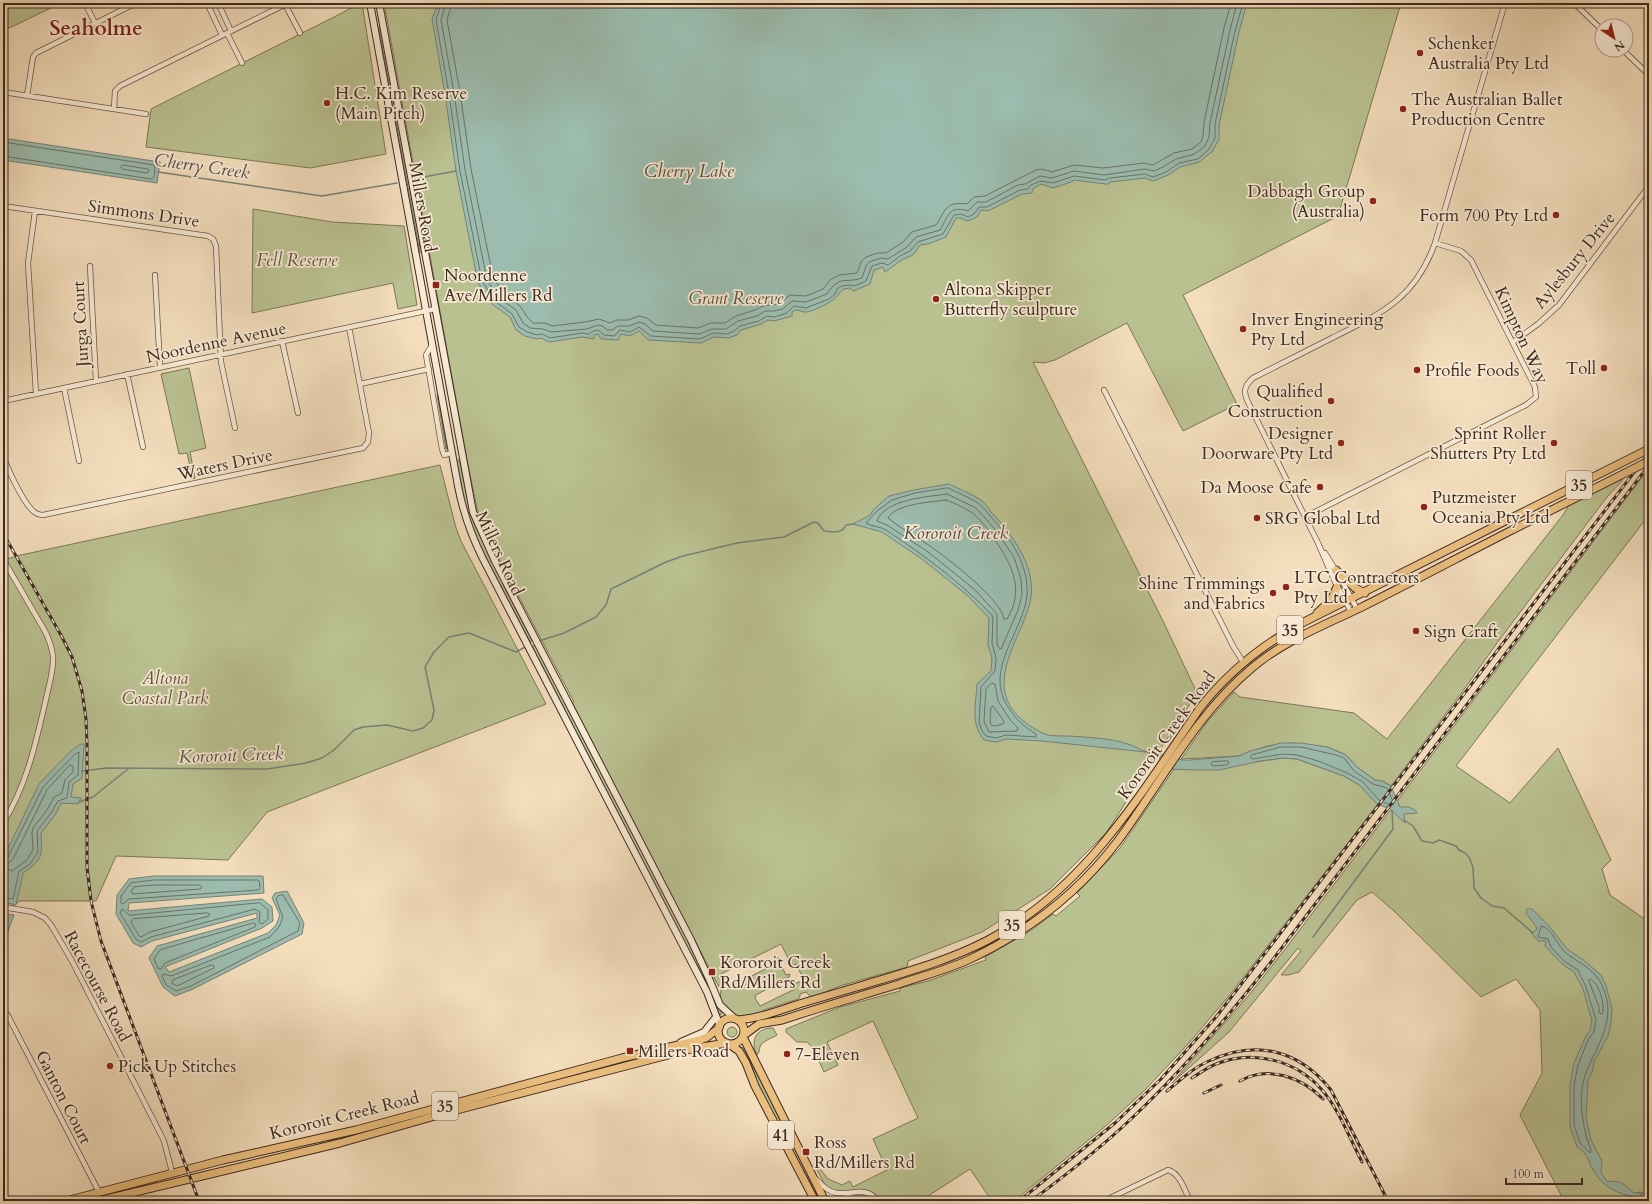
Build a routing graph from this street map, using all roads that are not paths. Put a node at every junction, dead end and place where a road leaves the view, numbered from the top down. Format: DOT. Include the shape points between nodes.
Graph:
graph roads {
  1 [pos="85,3"];
  2 [pos="136,3"];
  3 [pos="207,3"];
  4 [pos="218,3"];
  5 [pos="370,3"];
  6 [pos="379,3"];
  7 [pos="1505,3"];
  8 [pos="1574,3"];
  9 [pos="287,4"];
  10 [pos="1594,22"];
  11 [pos="95,23"];
  12 [pos="227,33"];
  13 [pos="300,33"];
  14 [pos="1632,58"];
  15 [pos="242,63"];
  16 [pos="1648,72"];
  17 [pos="3,92"];
  18 [pos="27,96"];
  19 [pos="114,109"];
  20 [pos="146,114"];
  21 [pos="1649,186"];
  22 [pos="3,206"];
  23 [pos="35,210"];
  24 [pos="1435,243"];
  25 [pos="90,266"];
  26 [pos="155,275"];
  27 [pos="435,309"];
  28 [pos="426,311"];
  29 [pos="349,327"];
  30 [pos="282,341"];
  31 [pos="1513,342"];
  32 [pos="432,345"];
  33 [pos="221,354"];
  34 [pos="160,367"];
  35 [pos="428,369"];
  36 [pos="127,374"];
  37 [pos="96,381"];
  38 [pos="360,384"];
  39 [pos="64,388"];
  40 [pos="1104,390"];
  41 [pos="36,394"];
  42 [pos="3,401"];
  43 [pos="298,413"];
  44 [pos="235,428"];
  45 [pos="143,447"];
  46 [pos="1649,449"];
  47 [pos="461,450"];
  48 [pos="452,452"];
  49 [pos="3,455"];
  50 [pos="79,461"];
  51 [pos="1649,461"];
  52 [pos="1305,517"];
  53 [pos="1318,543"];
  54 [pos="3,559"];
  55 [pos="1336,570"];
  56 [pos="1337,587"];
  57 [pos="1365,593"];
  58 [pos="1348,601"];
  59 [pos="1354,610"];
  60 [pos="1302,623"];
  61 [pos="1242,662"];
  62 [pos="3,824"];
  63 [pos="3,907"];
  64 [pos="7,1014"];
  65 [pos="716,1017"];
  66 [pos="736,1020"];
  67 [pos="719,1027"];
  68 [pos="743,1036"];
  69 [pos="728,1044"];
  70 [pos="675,1045"];
  71 [pos="652,1050"];
  72 [pos="660,1057"];
  73 [pos="534,1082"];
  74 [pos="536,1090"];
  75 [pos="235,1157"];
  76 [pos="223,1160"];
  77 [pos="237,1167"];
  78 [pos="225,1169"];
  79 [pos="172,1172"];
  80 [pos="810,1173"];
  81 [pos="99,1192"];
  82 [pos="852,1193"];
  83 [pos="814,1199"];
  84 [pos="100,1200"];
  85 [pos="66,1201"];
  86 [pos="805,1201"];
  87 [pos="825,1201"];
  88 [pos="842,1201"];
  89 [pos="878,1201"];
  90 [pos="1104,1201"];
  91 [pos="1190,1201"];
  1 -- 11 [label="street"];
  2 -- 11 [label="street"];
  3 -- 12 [label="street"];
  4 -- 12 [label="street"];
  5 -- 28 [label="main road, Millers Road"];
  6 -- 27 [label="main road, Millers Road"];
  7 -- 24 [label="street"];
  8 -- 10 [label="street"];
  9 -- 12 [label="street"];
  9 -- 13 [label="street"];
  11 -- 18 [label="street" via="34,55"];
  12 -- 15 [label="street"];
  12 -- 19 [label="street" via="120,86 116,91"];
  14 -- 16 [label="street"];
  17 -- 18 [label="street"];
  18 -- 19 [label="street"];
  19 -- 20 [label="street"];
  21 -- 31 [label="street, Aylesbury Drive" via="1559,304 1538,324"];
  22 -- 23 [label="street, Simmons Drive"];
  23 -- 33 [label="street, Simmons Drive" via="211,237 216,242"];
  23 -- 41 [label="street" via="28,263"];
  24 -- 31 [label="street, Kimpton Way" via="1461,251 1471,260"];
  24 -- 52 [label="street" via="1414,282 1390,306 1253,378 1246,386 1244,391 1248,402"];
  25 -- 37 [label="street, Jurga Court"];
  26 -- 34 [label="street"];
  27 -- 28 [label="street, Noordenne Avenue"];
  27 -- 47 [label="main road, Millers Road"];
  28 -- 29 [label="street, Noordenne Avenue"];
  28 -- 32 [label="main road, Millers Road"];
  29 -- 30 [label="street, Noordenne Avenue"];
  29 -- 38 [label="street, Waters Drive"];
  30 -- 33 [label="street, Noordenne Avenue"];
  30 -- 43 [label="street"];
  31 -- 52 [label="street, Kimpton Way" via="1536,390 1536,397"];
  32 -- 35 [label="street" via="426,355"];
  32 -- 48 [label="main road, Millers Road"];
  33 -- 34 [label="street, Noordenne Avenue"];
  33 -- 44 [label="street, Simmons Drive"];
  34 -- 36 [label="street, Noordenne Avenue"];
  35 -- 38 [label="street"];
  35 -- 48 [label="street" via="442,449 444,455"];
  36 -- 37 [label="street, Noordenne Avenue"];
  36 -- 45 [label="street"];
  37 -- 39 [label="street, Noordenne Avenue"];
  38 -- 49 [label="street, Waters Drive" via="369,433 368,442 363,448 48,515 40,515 30,508"];
  39 -- 41 [label="street, Noordenne Avenue"];
  39 -- 50 [label="street"];
  40 -- 61 [label="street"];
  41 -- 42 [label="street, Noordenne Avenue"];
  46 -- 57 [label="main road, Kororoit Creek Road / 35"];
  47 -- 48 [label="main road"];
  47 -- 66 [label="main road, Millers Road" via="473,512 483,537 687,934 720,1006"];
  48 -- 65 [label="main road, Millers Road" via="469,527 508,608 697,974"];
  51 -- 59 [label="main road, Kororoit Creek Road / 35, bridge"];
  52 -- 53 [label="street"];
  53 -- 55 [label="street"];
  53 -- 56 [label="street"];
  54 -- 62 [label="street" via="46,633 53,657 33,755 19,793"];
  55 -- 57 [label="main road" via="1355,588"];
  55 -- 58 [label="street"];
  56 -- 58 [label="street"];
  56 -- 60 [label="main road" via="1334,597 1327,605"];
  57 -- 58 [label="main road, Kororoit Creek Road / 35"];
  58 -- 59 [label="street"];
  58 -- 60 [label="main road, Kororoit Creek Road / 35"];
  59 -- 68 [label="main road, Kororoit Creek Road / 35" via="1282,647 1255,665 1220,698 1116,843 1087,877 1051,910 1002,943 949,968 782,1020 759,1024"];
  60 -- 61 [label="main road, Kororoit Creek Road / 35"];
  61 -- 66 [label="main road, Kororoit Creek Road / 35" via="1214,689 1115,830 1072,879 1044,903 988,940 923,967 765,1016"];
  63 -- 79 [label="street, Racecourse Road" via="40,915 48,922 72,961 164,1141"];
  64 -- 81 [label="street, Ganton Court"];
  65 -- 67 [label="main road, Millers Road"];
  65 -- 70 [label="main road" via="704,1032"];
  66 -- 67 [label="main road, 35" via="728,1019"];
  66 -- 68 [label="main road" via="743,1027"];
  67 -- 69 [label="main road" via="720,1037"];
  67 -- 70 [label="main road, Kororoit Creek Road / 35" via="703,1039"];
  68 -- 69 [label="main road, 35" via="737,1043"];
  68 -- 80 [label="main road, 41"];
  69 -- 72 [label="main road, Kororoit Creek Road / 35" via="706,1045"];
  69 -- 83 [label="main road, 41" via="744,1058 755,1086"];
  70 -- 71 [label="main road, Kororoit Creek Road / 35"];
  71 -- 72 [label="main road"];
  71 -- 73 [label="main road, Kororoit Creek Road / 35"];
  72 -- 74 [label="main road, Kororoit Creek Road / 35"];
  73 -- 74 [label="main road"];
  73 -- 75 [label="main road, Kororoit Creek Road / 35" via="356,1130"];
  74 -- 77 [label="main road, Kororoit Creek Road / 35"];
  75 -- 76 [label="main road, Kororoit Creek Road / 35"];
  75 -- 77 [label="main road"];
  76 -- 78 [label="main road"];
  76 -- 79 [label="main road, Kororoit Creek Road / 35"];
  77 -- 78 [label="main road, Kororoit Creek Road / 35"];
  78 -- 84 [label="main road, Kororoit Creek Road / 35"];
  79 -- 81 [label="main road, Kororoit Creek Road / 35"];
  80 -- 82 [label="street" via="829,1190 836,1193"];
  80 -- 87 [label="main road, 41"];
  81 -- 84 [label="main road"];
  81 -- 85 [label="main road, Kororoit Creek Road / 35"];
  82 -- 88 [label="street"];
  82 -- 89 [label="street" via="870,1193"];
  83 -- 86 [label="street"];
  90 -- 91 [label="street" via="1168,1170 1177,1176"];
}
